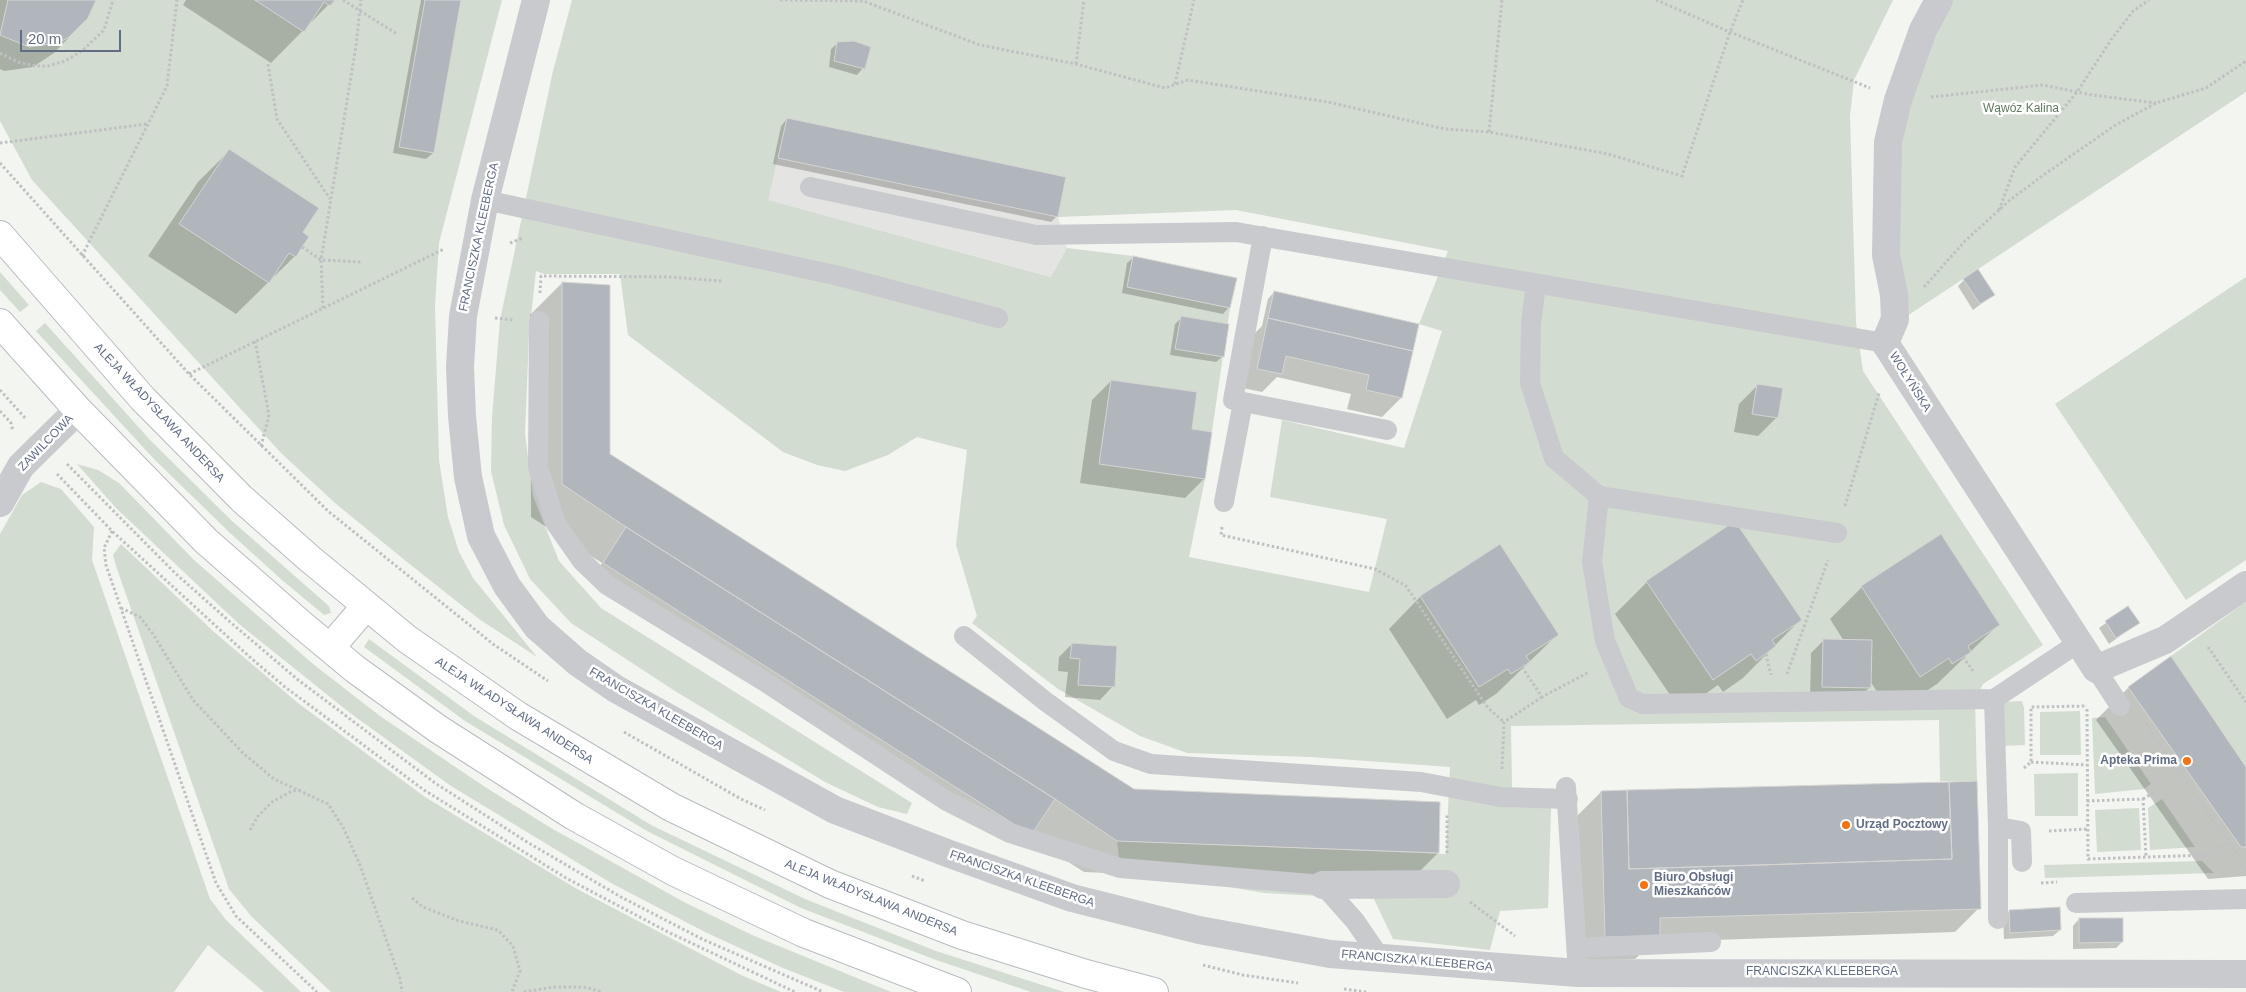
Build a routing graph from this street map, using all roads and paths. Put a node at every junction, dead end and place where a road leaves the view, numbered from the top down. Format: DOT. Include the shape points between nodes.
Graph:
graph roads {
  1 [pos="113,0"];
  2 [pos="177,0"];
  3 [pos="343,0"];
  4 [pos="361,0"];
  5 [pos="536,0"];
  6 [pos="780,0"];
  7 [pos="1084,0"];
  8 [pos="1194,0"];
  9 [pos="1502,0"];
  10 [pos="1656,0"];
  11 [pos="1743,0"];
  12 [pos="1939,0"];
  13 [pos="2150,0"];
  14 [pos="360,10"];
  15 [pos="1730,32"];
  16 [pos="397,34"];
  17 [pos="0,53"];
  18 [pos="2246,61"];
  19 [pos="268,64"];
  20 [pos="1076,64"];
  21 [pos="1854,80"];
  22 [pos="1175,84"];
  23 [pos="2077,92"];
  24 [pos="1898,100"];
  25 [pos="2156,103"];
  26 [pos="147,124"];
  27 [pos="1489,132"];
  28 [pos="0,143"];
  29 [pos="810,187"];
  30 [pos="330,199"];
  31 [pos="485,200"];
  32 [pos="1999,210"];
  33 [pos="0,235"];
  34 [pos="1263,236"];
  35 [pos="302,247"];
  36 [pos="448,248"];
  37 [pos="82,256"];
  38 [pos="321,260"];
  39 [pos="362,262"];
  40 [pos="729,282"];
  41 [pos="1536,284"];
  42 [pos="323,308"];
  43 [pos="998,318"];
  44 [pos="1895,319"];
  45 [pos="539,321"];
  46 [pos="0,323"];
  47 [pos="255,341"];
  48 [pos="1885,344"];
  49 [pos="189,374"];
  50 [pos="1880,391"];
  51 [pos="1243,402"];
  52 [pos="78,410"];
  53 [pos="1387,430"];
  54 [pos="262,446"];
  55 [pos="1599,496"];
  56 [pos="1224,502"];
  57 [pos="0,503"];
  58 [pos="1837,533"];
  59 [pos="2246,585"];
  60 [pos="366,606"];
  61 [pos="121,608"];
  62 [pos="2192,623"];
  63 [pos="964,636"];
  64 [pos="2078,643"];
  65 [pos="330,648"];
  66 [pos="1612,659"];
  67 [pos="1522,667"];
  68 [pos="2096,669"];
  69 [pos="1542,697"];
  70 [pos="1994,700"];
  71 [pos="2116,700"];
  72 [pos="2246,702"];
  73 [pos="1777,703"];
  74 [pos="2087,706"];
  75 [pos="1504,722"];
  76 [pos="2031,762"];
  77 [pos="2087,765"];
  78 [pos="2018,772"];
  79 [pos="1448,787"];
  80 [pos="302,790"];
  81 [pos="2156,791"];
  82 [pos="1500,797"];
  83 [pos="2143,799"];
  84 [pos="2087,801"];
  85 [pos="1998,827"];
  86 [pos="250,830"];
  87 [pos="2087,830"];
  88 [pos="2021,831"];
  89 [pos="2229,842"];
  90 [pos="2146,857"];
  91 [pos="2022,862"];
  92 [pos="2246,870"];
  93 [pos="1446,884"];
  94 [pos="1323,885"];
  95 [pos="412,898"];
  96 [pos="2246,898"];
  97 [pos="2076,904"];
  98 [pos="1998,919"];
  99 [pos="1520,940"];
  100 [pos="1711,942"];
  101 [pos="1381,960"];
  102 [pos="1578,960"];
  103 [pos="2246,974"];
  104 [pos="317,992"];
  105 [pos="402,992"];
  106 [pos="512,992"];
  107 [pos="524,992"];
  108 [pos="602,992"];
  109 [pos="795,992"];
  110 [pos="957,992"];
  111 [pos="1154,992"];
  1 -- 17 [label="path" via="104,30 82,51 65,61 35,66"];
  2 -- 26 [label="path" via="167,86"];
  3 -- 14 [label="path"];
  4 -- 14 [label="path"];
  5 -- 31 [label="street, FRANCISZKA KLEEBERGA"];
  6 -- 20 [label="path" via="863,1 980,45"];
  7 -- 20 [label="path"];
  8 -- 22 [label="path"];
  9 -- 27 [label="path"];
  10 -- 15 [label="path"];
  11 -- 15 [label="path"];
  12 -- 24 [label="street, WOŁYŃSKA"];
  13 -- 23 [label="path" via="2133,11"];
  14 -- 16 [label="path"];
  14 -- 30 [label="path"];
  15 -- 21 [label="path"];
  15 -- 27 [label="path" via="1682,176 1608,154"];
  18 -- 25 [label="path" via="2206,88"];
  19 -- 30 [label="path" via="276,119"];
  20 -- 22 [label="path" via="1165,88"];
  22 -- 27 [label="path" via="1188,80 1328,102 1445,129"];
  23 -- 24 [label="path" via="2043,85"];
  23 -- 25 [label="path"];
  23 -- 32 [label="path" via="2015,167"];
  24 -- 44 [label="street, WOŁYŃSKA" via="1888,142 1886,255"];
  25 -- 32 [label="path" via="2114,126"];
  26 -- 28 [label="path"];
  26 -- 37 [label="path"];
  29 -- 34 [label="lane" via="1036,234 1236,232"];
  30 -- 38 [label="path"];
  31 -- 43 [label="lane" via="835,275"];
  31 -- 101 [label="street, FRANCISZKA KLEEBERGA" via="463,316 460,367 468,477 482,536 507,586 537,627 576,662 616,689 835,810 946,853 1081,901 1199,930"];
  32 -- 44 [label="path" via="1965,241"];
  33 -- 60 [label="main road, ALEJA WŁADYSŁAWA ANDERSA" via="176,434 276,530"];
  34 -- 41 [label="lane"];
  34 -- 51 [label="lane" via="1233,400"];
  35 -- 38 [label="path"];
  36 -- 42 [label="path"];
  38 -- 39 [label="path"];
  38 -- 42 [label="path"];
  40 -- 45 [label="path" via="670,277 541,276"];
  41 -- 48 [label="lane"];
  41 -- 55 [label="lane" via="1531,324 1530,383 1554,458"];
  42 -- 47 [label="path"];
  44 -- 48 [label="street, WOŁYŃSKA"];
  45 -- 94 [label="lane" via="538,466 556,524 582,560 607,585 762,680 945,800 1010,833 1120,868"];
  46 -- 52 [label="main road"];
  47 -- 49 [label="path"];
  47 -- 54 [label="path" via="269,415"];
  48 -- 64 [label="street, WOŁYŃSKA"];
  50 -- 58 [label="path"];
  51 -- 53 [label="lane"];
  51 -- 56 [label="lane"];
  52 -- 57 [label="street, ZAWILCOWA" via="22,466"];
  52 -- 65 [label="main road" via="206,541"];
  55 -- 58 [label="lane"];
  55 -- 66 [label="lane" via="1592,562 1605,641"];
  56 -- 75 [label="path" via="1221,535 1375,569 1406,586 1488,708"];
  58 -- 73 [label="path"];
  59 -- 62 [label="street"];
  60 -- 65 [label="main road"];
  60 -- 111 [label="main road, ALEJA WŁADYSŁAWA ANDERSA" via="432,657 518,716 631,785 733,839 830,884 962,935"];
  61 -- 80 [label="path" via="140,617 193,700 226,736 274,779"];
  61 -- 104 [label="path" via="224,898 236,916"];
  61 -- 109 [label="path" via="106,565 104,548 112,530 266,670 424,790 566,878 670,933"];
  62 -- 68 [label="street" via="2165,640"];
  62 -- 72 [label="path"];
  63 -- 79 [label="lane" via="1114,751 1151,764 1421,782"];
  64 -- 68 [label="street, WOŁYŃSKA"];
  64 -- 70 [label="lane"];
  65 -- 110 [label="main road" via="386,692 484,760 644,856 804,933"];
  66 -- 69 [label="path"];
  66 -- 73 [label="lane" via="1629,698 1643,704"];
  67 -- 69 [label="path"];
  68 -- 71 [label="lane"];
  69 -- 75 [label="path"];
  70 -- 73 [label="lane"];
  70 -- 85 [label="lane"];
  71 -- 74 [label="path"];
  71 -- 89 [label="path" via="2120,688"];
  74 -- 76 [label="path" via="2031,708"];
  74 -- 77 [label="path"];
  75 -- 82 [label="path"];
  76 -- 77 [label="path"];
  76 -- 78 [label="path"];
  77 -- 84 [label="path"];
  79 -- 82 [label="lane"];
  79 -- 93 [label="path"];
  80 -- 86 [label="path" via="292,791 272,802"];
  80 -- 105 [label="path" via="328,804 343,827 378,915"];
  81 -- 83 [label="path"];
  82 -- 102 [label="lane" via="1567,792"];
  83 -- 84 [label="path"];
  83 -- 90 [label="path"];
  84 -- 87 [label="path"];
  85 -- 88 [label="lane"];
  85 -- 98 [label="lane"];
  87 -- 88 [label="path"];
  87 -- 90 [label="path" via="2088,859"];
  88 -- 91 [label="lane"];
  89 -- 90 [label="path" via="2208,855"];
  89 -- 92 [label="path"];
  93 -- 94 [label="street"];
  93 -- 99 [label="path"];
  94 -- 101 [label="lane" via="1355,921"];
  95 -- 106 [label="path" via="424,907 459,921 498,930 513,946 520,971"];
  96 -- 97 [label="lane"];
  100 -- 102 [label="lane"];
  101 -- 102 [label="street, FRANCISZKA KLEEBERGA"];
  102 -- 103 [label="street, FRANCISZKA KLEEBERGA"];
  107 -- 108 [label="path" via="554,987"];
}
